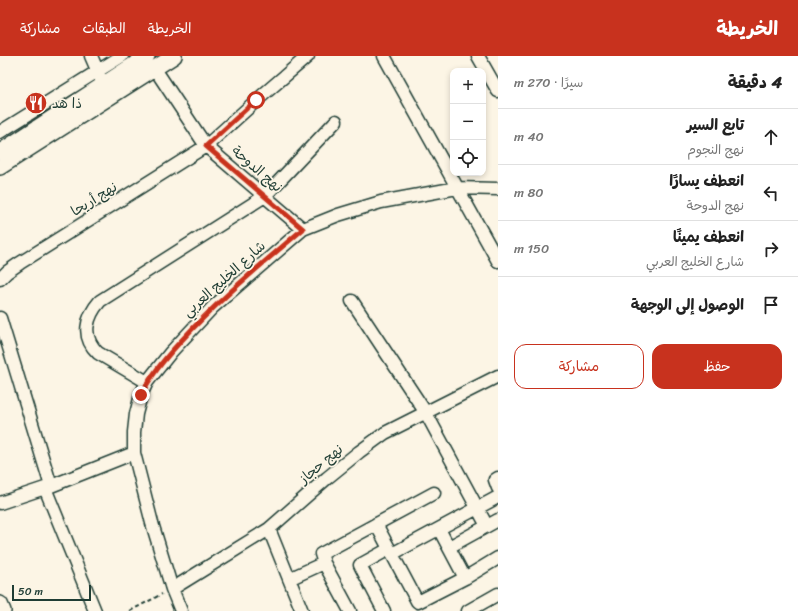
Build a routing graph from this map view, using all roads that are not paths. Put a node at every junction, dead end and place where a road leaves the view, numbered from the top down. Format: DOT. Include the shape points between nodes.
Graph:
graph roads {
  1 [pos="91,56"];
  2 [pos="122,56"];
  3 [pos="147,56"];
  4 [pos="174,56"];
  5 [pos="308,56"];
  6 [pos="384,56"];
  7 [pos="478,56"];
  8 [pos="155,69"];
  9 [pos="100,78"];
  10 [pos="498,91"];
  11 [pos="336,121"];
  12 [pos="0,132"];
  13 [pos="206,146"];
  14 [pos="0,152"];
  15 [pos="0,167"];
  16 [pos="457,188"];
  17 [pos="498,189"];
  18 [pos="265,196"];
  19 [pos="303,229"];
  20 [pos="498,261"];
  21 [pos="0,279"];
  22 [pos="352,301"];
  23 [pos="0,318"];
  24 [pos="498,376"];
  25 [pos="148,382"];
  26 [pos="426,413"];
  27 [pos="134,453"];
  28 [pos="498,478"];
  29 [pos="48,487"];
  30 [pos="498,488"];
  31 [pos="434,493"];
  32 [pos="498,497"];
  33 [pos="0,504"];
  34 [pos="478,508"];
  35 [pos="493,523"];
  36 [pos="376,524"];
  37 [pos="269,528"];
  38 [pos="439,529"];
  39 [pos="449,547"];
  40 [pos="391,552"];
  41 [pos="498,558"];
  42 [pos="324,563"];
  43 [pos="465,578"];
  44 [pos="288,579"];
  45 [pos="172,589"];
  46 [pos="498,594"];
  47 [pos="0,604"];
  48 [pos="424,606"];
  49 [pos="3,611"];
  50 [pos="95,611"];
  51 [pos="181,611"];
  52 [pos="302,611"];
  53 [pos="350,611"];
  54 [pos="384,611"];
  55 [pos="468,611"];
  1 -- 9 [label="street"];
  2 -- 9 [label="street"];
  3 -- 9 [label="main road"];
  4 -- 8 [label="main road"];
  5 -- 13 [label="street, نهج أريحا"];
  6 -- 16 [label="street"];
  7 -- 10 [label="street"];
  8 -- 13 [label="street, نهج الدوحة"];
  8 -- 15 [label="main road"];
  9 -- 12 [label="street"];
  9 -- 14 [label="main road"];
  11 -- 18 [label="street"];
  13 -- 18 [label="street, نهج الدوحة"];
  13 -- 21 [label="street, نهج أريحا" via="20,263"];
  16 -- 17 [label="street, شارع الخليج العربي"];
  16 -- 19 [label="street, شارع الخليج العربي" via="381,202"];
  16 -- 20 [label="street"];
  18 -- 19 [label="street, نهج الدوحة"];
  18 -- 25 [label="street" via="100,302 93,310 87,327 91,347 98,354"];
  19 -- 25 [label="street, شارع الخليج العربي" via="213,307 171,352"];
  22 -- 26 [label="street"];
  23 -- 29 [label="street"];
  24 -- 26 [label="street, نهج حجاز"];
  25 -- 27 [label="street, شارع الخليج العربي" via="136,414"];
  26 -- 34 [label="street"];
  26 -- 37 [label="street, نهج حجاز" via="385,433 359,452"];
  27 -- 29 [label="street"];
  27 -- 45 [label="street, شارع الخليج العربي"];
  28 -- 30 [label="street" via="495,480"];
  29 -- 33 [label="street"];
  29 -- 50 [label="street"];
  31 -- 36 [label="street"];
  32 -- 34 [label="street"];
  34 -- 35 [label="street"];
  34 -- 38 [label="street"];
  35 -- 39 [label="street"];
  36 -- 40 [label="street"];
  36 -- 42 [label="street" via="323,552 321,557"];
  37 -- 44 [label="street"];
  37 -- 45 [label="street, نهج حجاز"];
  38 -- 39 [label="street"];
  38 -- 40 [label="street"];
  39 -- 43 [label="street"];
  40 -- 48 [label="street" via="417,601"];
  40 -- 54 [label="street" via="360,565"];
  41 -- 43 [label="street"];
  42 -- 44 [label="street"];
  42 -- 53 [label="street"];
  43 -- 48 [label="street"];
  44 -- 52 [label="street"];
  45 -- 51 [label="street, شارع الخليج العربي"];
  46 -- 55 [label="street"];
  47 -- 49 [label="main road"];
}
